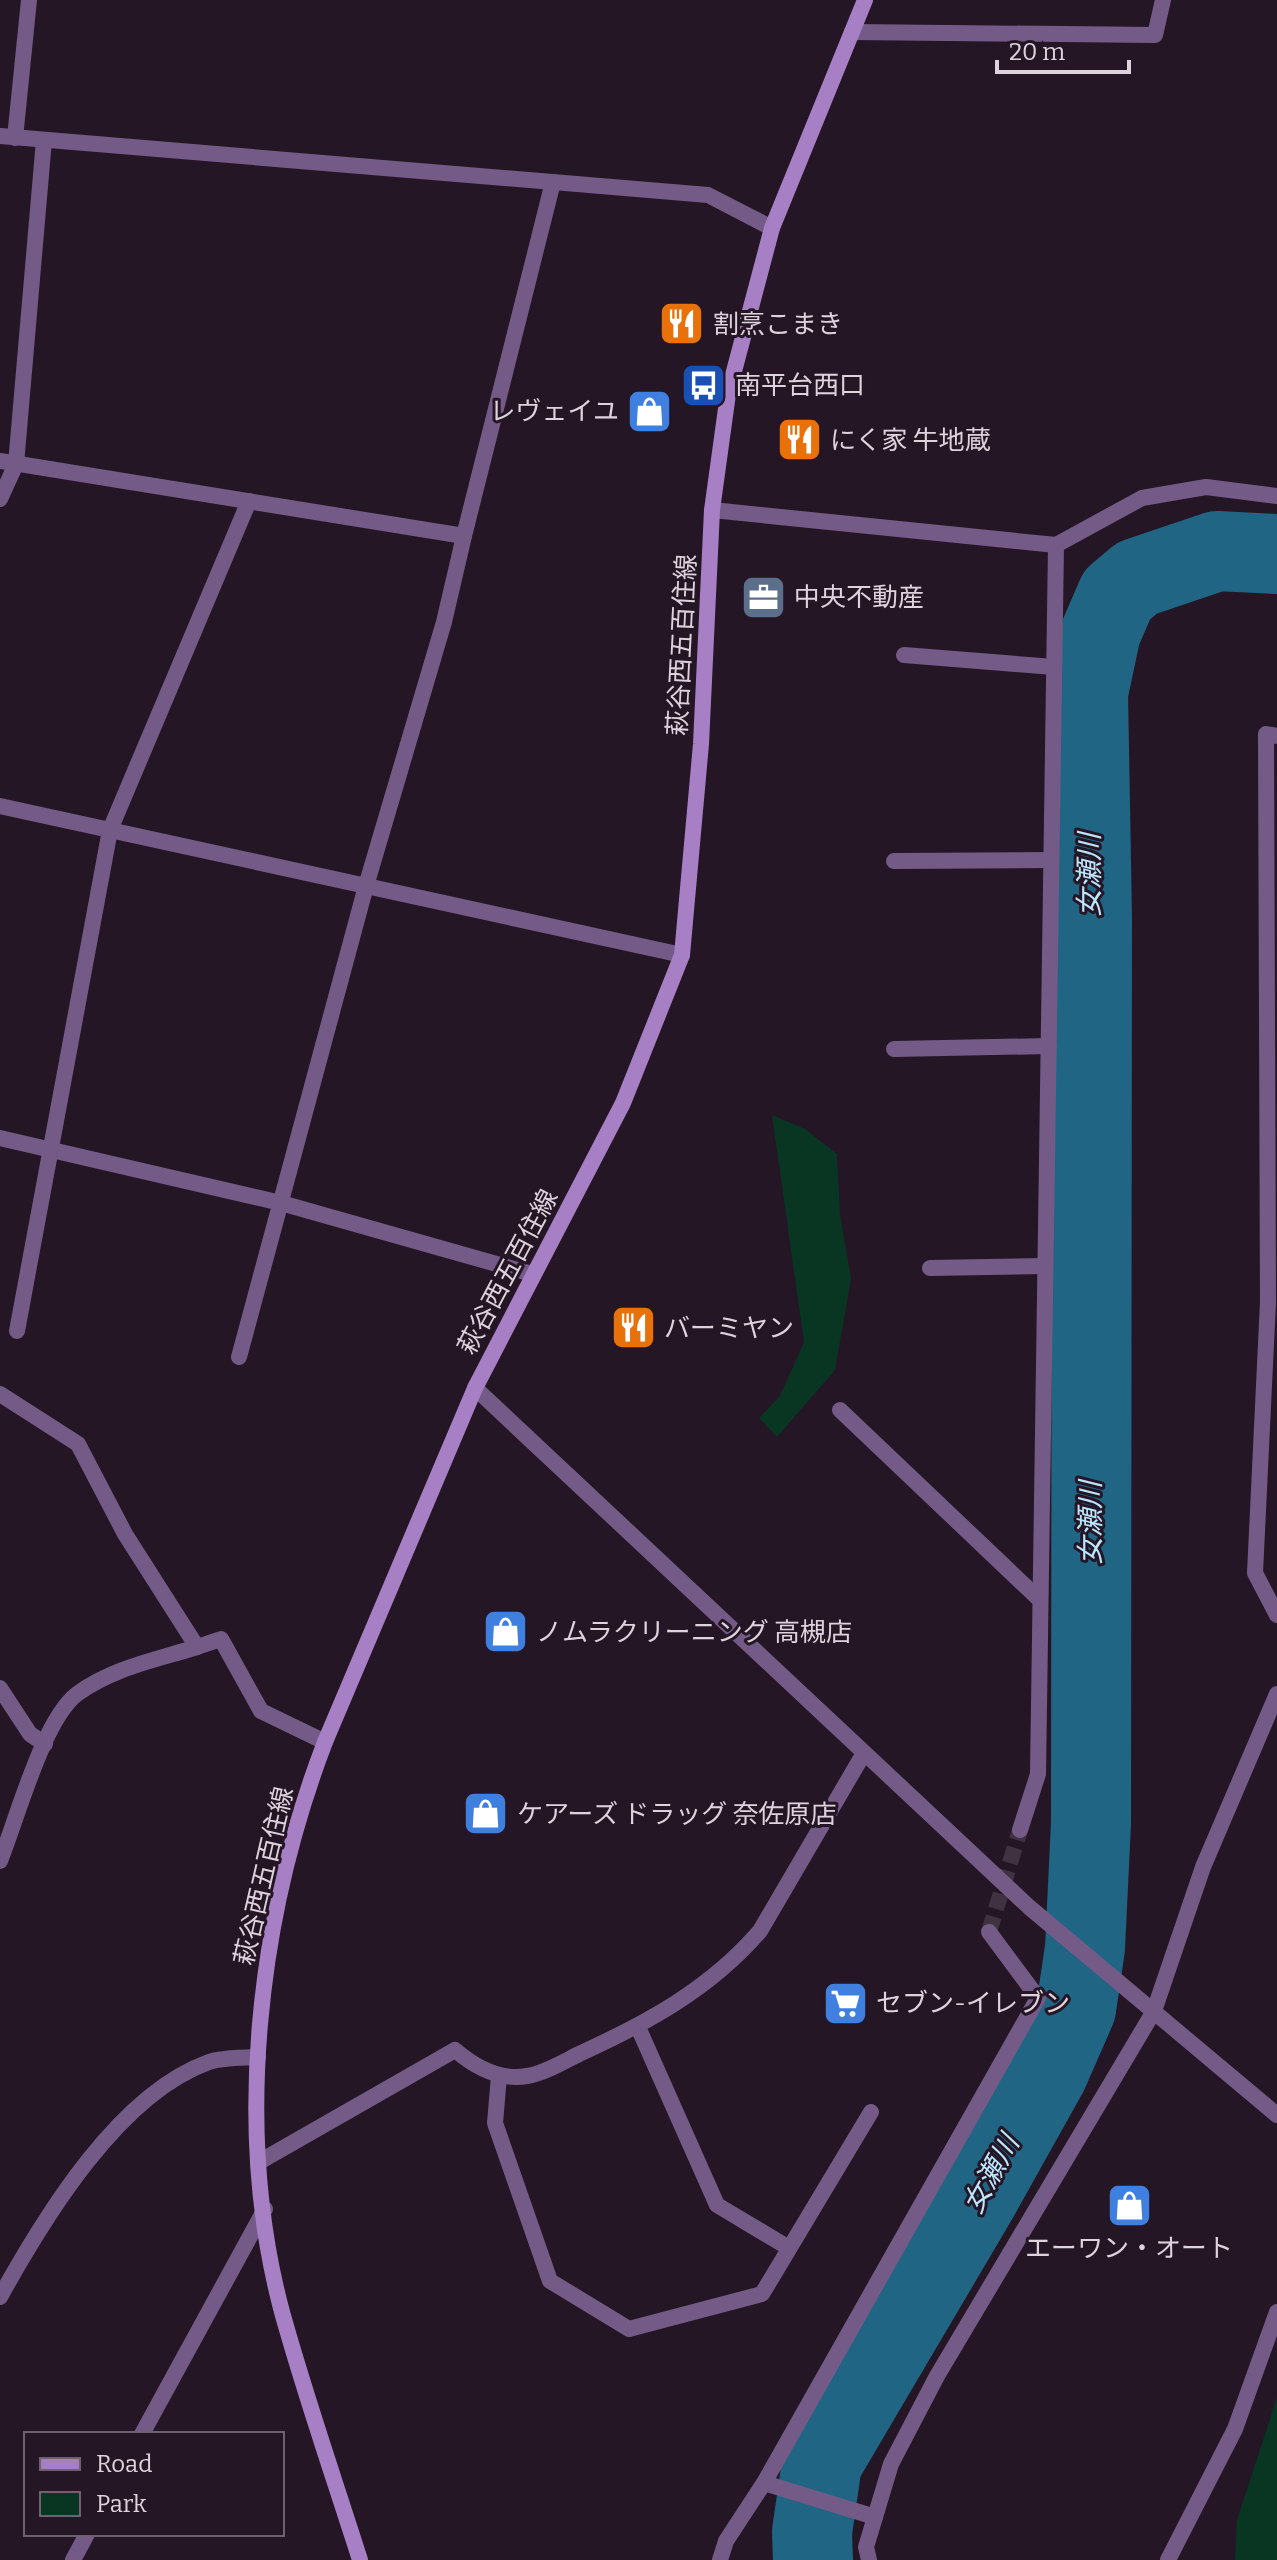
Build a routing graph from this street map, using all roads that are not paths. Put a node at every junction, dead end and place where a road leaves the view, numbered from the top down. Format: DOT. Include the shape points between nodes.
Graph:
graph roads {
  1 [pos="29,0"];
  2 [pos="865,0"];
  3 [pos="1163,0"];
  4 [pos="852,32"];
  5 [pos="7,137"];
  6 [pos="44,140"];
  7 [pos="553,182"];
  8 [pos="772,228"];
  9 [pos="8,463"];
  10 [pos="1277,496"];
  11 [pos="0,499"];
  12 [pos="249,501"];
  13 [pos="712,510"];
  14 [pos="464,536"];
  15 [pos="1056,545"];
  16 [pos="904,655"];
  17 [pos="1054,667"];
  18 [pos="1277,736"];
  19 [pos="0,806"];
  20 [pos="110,830"];
  21 [pos="1051,860"];
  22 [pos="894,861"];
  23 [pos="366,886"];
  24 [pos="682,955"];
  25 [pos="1049,1046"];
  26 [pos="894,1049"];
  27 [pos="0,1138"];
  28 [pos="51,1151"];
  29 [pos="281,1203"];
  30 [pos="1045,1266"];
  31 [pos="930,1268"];
  32 [pos="532,1274"];
  33 [pos="1277,1281"];
  34 [pos="1268,1302"];
  35 [pos="17,1331"];
  36 [pos="239,1357"];
  37 [pos="475,1388"];
  38 [pos="0,1394"];
  39 [pos="840,1410"];
  40 [pos="1040,1600"];
  41 [pos="1277,1615"];
  42 [pos="197,1647"];
  43 [pos="0,1688"];
  44 [pos="1277,1694"];
  45 [pos="325,1742"];
  46 [pos="45,1744"];
  47 [pos="864,1753"];
  48 [pos="1020,1830"];
  49 [pos="0,1861"];
  50 [pos="989,1932"];
  51 [pos="1154,2011"];
  52 [pos="638,2027"];
  53 [pos="258,2057"];
  54 [pos="499,2076"];
  55 [pos="871,2112"];
  56 [pos="1277,2115"];
  57 [pos="259,2162"];
  58 [pos="265,2209"];
  59 [pos="789,2248"];
  60 [pos="0,2297"];
  61 [pos="1277,2312"];
  62 [pos="143,2432"];
  63 [pos="764,2483"];
  64 [pos="875,2517"];
  65 [pos="86,2536"];
  66 [pos="73,2560"];
  67 [pos="360,2560"];
  68 [pos="720,2560"];
  69 [pos="869,2560"];
  70 [pos="1168,2560"];
  1 -- 5 [label="street"];
  2 -- 4 [label="main road, 萩谷西五百住線"];
  3 -- 4 [label="street" via="1155,35"];
  4 -- 8 [label="main road, 萩谷西五百住線"];
  5 -- 6 [label="street"];
  6 -- 7 [label="street"];
  6 -- 9 [label="street"];
  7 -- 8 [label="street" via="708,195"];
  7 -- 14 [label="street"];
  8 -- 13 [label="main road, 萩谷西五百住線" via="728,394"];
  9 -- 11 [label="street"];
  9 -- 12 [label="street"];
  10 -- 15 [label="street" via="1206,487 1142,498"];
  12 -- 14 [label="street"];
  12 -- 20 [label="street"];
  13 -- 15 [label="street"];
  13 -- 24 [label="main road, 萩谷西五百住線" via="701,744"];
  14 -- 23 [label="street"];
  15 -- 17 [label="street"];
  16 -- 17 [label="street"];
  17 -- 21 [label="street"];
  18 -- 34 [label="street" via="1266,734"];
  19 -- 20 [label="street"];
  20 -- 23 [label="street"];
  20 -- 28 [label="street"];
  21 -- 22 [label="street"];
  21 -- 25 [label="street"];
  23 -- 24 [label="street"];
  23 -- 29 [label="street"];
  24 -- 32 [label="main road, 萩谷西五百住線" via="623,1103"];
  25 -- 26 [label="street"];
  25 -- 30 [label="street"];
  27 -- 28 [label="street"];
  28 -- 29 [label="street"];
  28 -- 35 [label="street"];
  29 -- 32 [label="street"];
  29 -- 36 [label="street"];
  30 -- 31 [label="street"];
  30 -- 40 [label="street"];
  32 -- 37 [label="main road, 萩谷西五百住線"];
  33 -- 34 [label="street"];
  34 -- 41 [label="street" via="1255,1573"];
  37 -- 45 [label="main road, 萩谷西五百住線"];
  37 -- 47 [label="street"];
  38 -- 42 [label="street" via="78,1444 125,1534"];
  39 -- 40 [label="street"];
  40 -- 48 [label="street" via="1038,1774"];
  42 -- 45 [label="street" via="221,1639 261,1711"];
  42 -- 46 [label="street" via="114,1672 75,1696"];
  43 -- 46 [label="street" via="30,1734"];
  44 -- 51 [label="street" via="1203,1867"];
  45 -- 53 [label="main road, 萩谷西五百住線" via="265,1963"];
  46 -- 49 [label="street"];
  47 -- 51 [label="street" via="1029,1907"];
  47 -- 52 [label="street" via="760,1931 695,1993"];
  50 -- 63 [label="street" via="1038,1998"];
  51 -- 56 [label="street"];
  51 -- 64 [label="street" via="937,2376 891,2464"];
  52 -- 54 [label="street" via="527,2076"];
  52 -- 59 [label="street" via="717,2205"];
  53 -- 57 [label="main road, 萩谷西五百住線"];
  53 -- 60 [label="street" via="210,2061 140,2101 83,2167"];
  54 -- 57 [label="street" via="455,2050"];
  54 -- 59 [label="street" via="495,2123 550,2281 629,2329 762,2294"];
  55 -- 59 [label="street"];
  57 -- 58 [label="main road, 萩谷西五百住線"];
  58 -- 62 [label="street"];
  58 -- 67 [label="main road, 萩谷西五百住線" via="282,2310"];
  61 -- 70 [label="street" via="1235,2429"];
  63 -- 64 [label="street"];
  63 -- 68 [label="street" via="726,2541"];
  64 -- 69 [label="street" via="866,2547"];
  65 -- 66 [label="street"];
}
